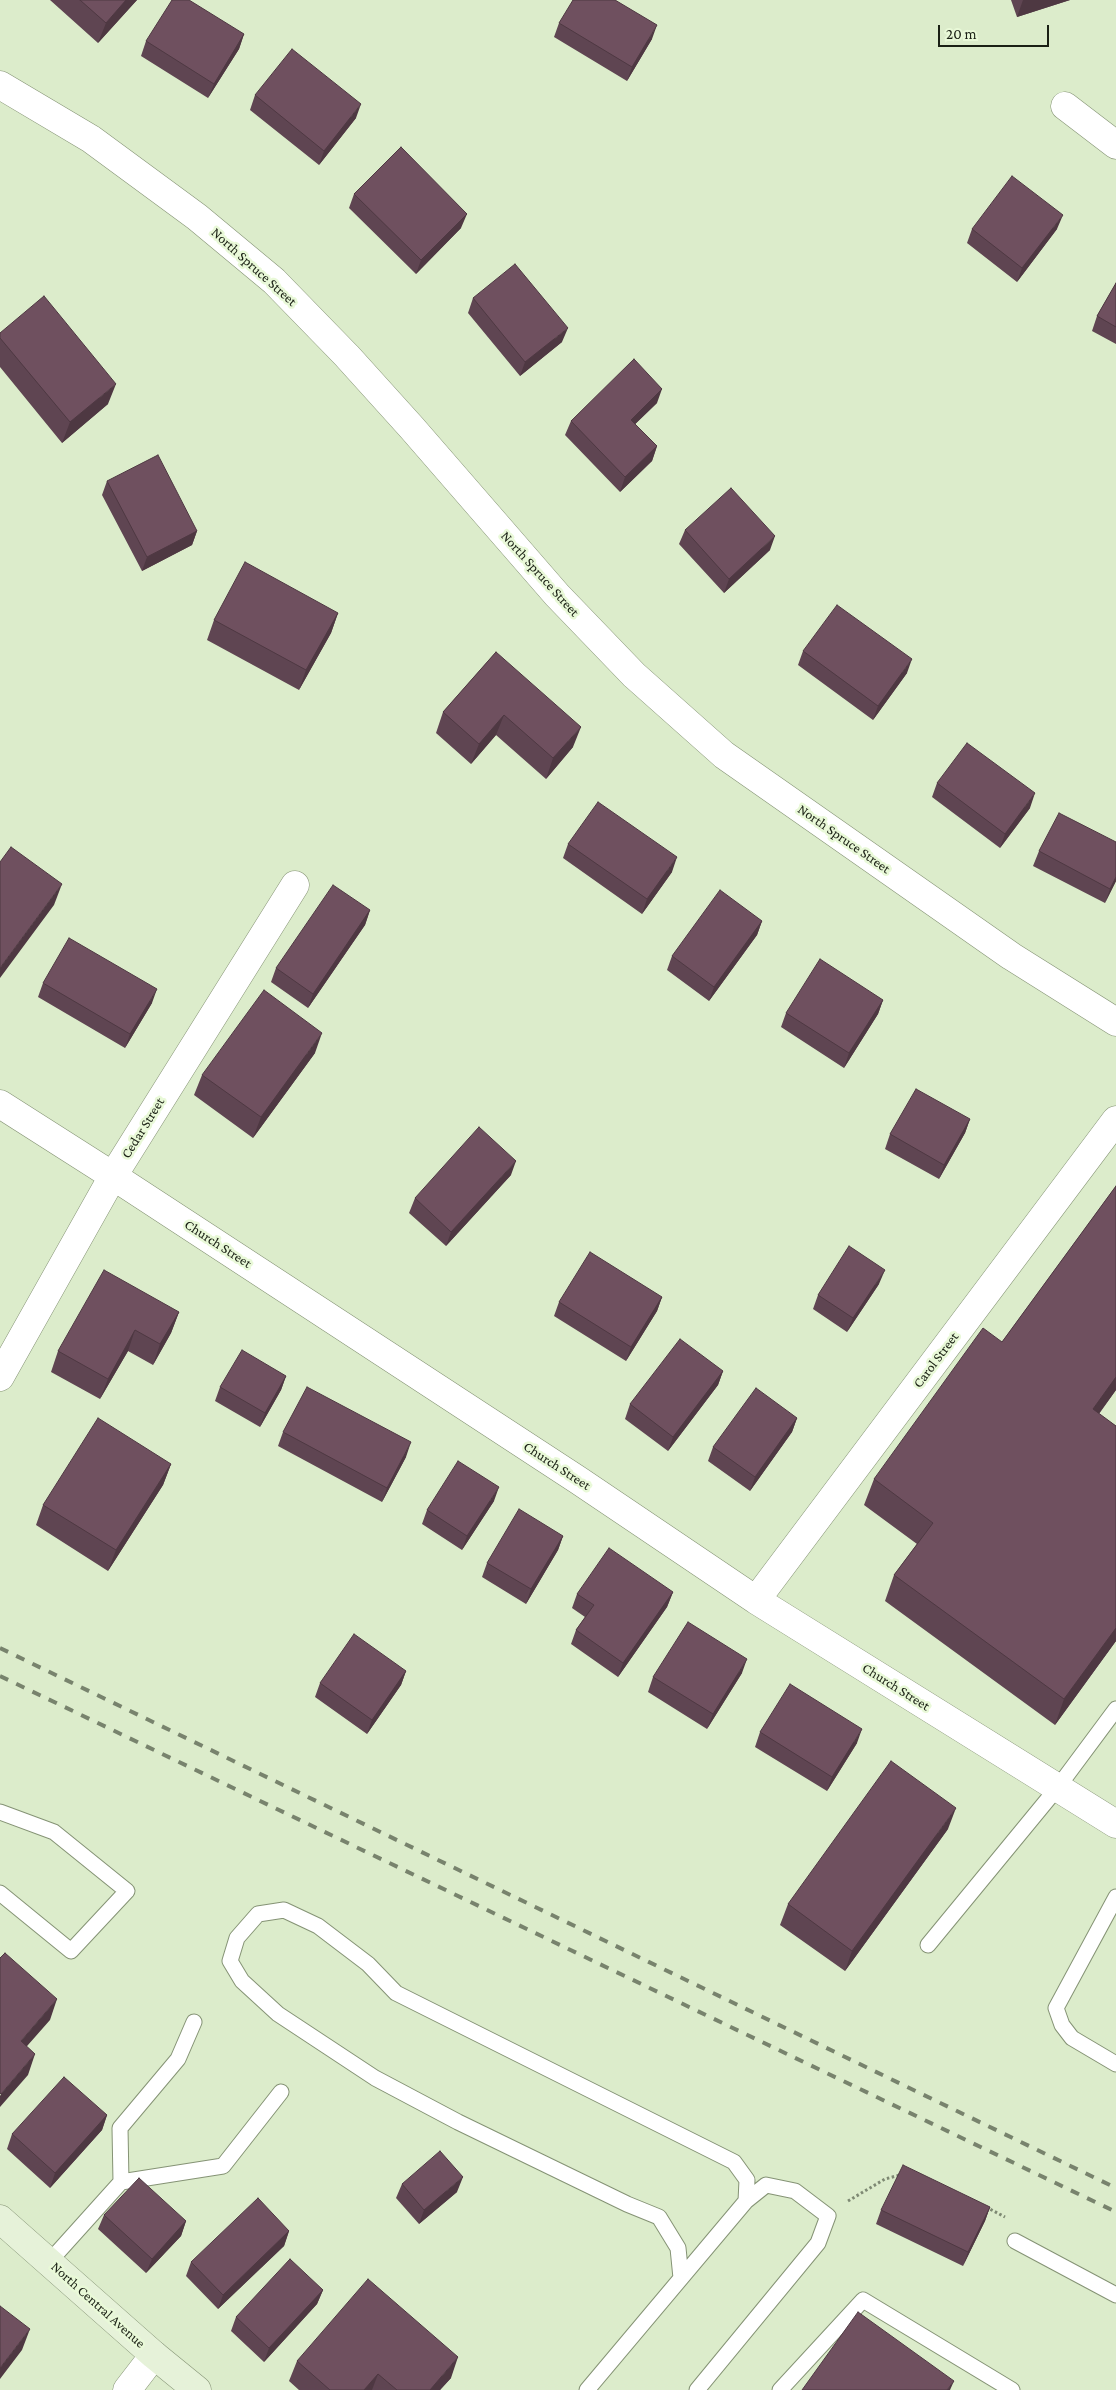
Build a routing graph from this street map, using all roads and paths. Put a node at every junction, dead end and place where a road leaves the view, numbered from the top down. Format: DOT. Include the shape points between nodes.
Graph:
graph roads {
  1 [pos="0,84"];
  2 [pos="1065,106"];
  3 [pos="1116,145"];
  4 [pos="295,885"];
  5 [pos="1116,1022"];
  6 [pos="0,1104"];
  7 [pos="1116,1120"];
  8 [pos="114,1176"];
  9 [pos="0,1377"];
  10 [pos="756,1600"];
  11 [pos="1116,1709"];
  12 [pos="1058,1787"];
  13 [pos="0,1812"];
  14 [pos="1116,1824"];
  15 [pos="0,1893"];
  16 [pos="1116,1897"];
  17 [pos="928,1945"];
  18 [pos="194,2022"];
  19 [pos="1116,2064"];
  20 [pos="282,2092"];
  21 [pos="909,2174"];
  22 [pos="121,2182"];
  23 [pos="746,2201"];
  24 [pos="985,2206"];
  25 [pos="828,2216"];
  26 [pos="0,2219"];
  27 [pos="1010,2219"];
  28 [pos="1015,2241"];
  29 [pos="49,2262"];
  30 [pos="682,2278"];
  31 [pos="1116,2295"];
  32 [pos="154,2355"];
  33 [pos="127,2390"];
  34 [pos="197,2390"];
  35 [pos="587,2390"];
  36 [pos="697,2390"];
  37 [pos="780,2390"];
  38 [pos="1012,2390"];
  1 -- 5 [label="street, North Spruce Street" via="91,139 197,217 274,281 347,356 563,601 634,675 724,754 1010,956"];
  2 -- 3 [label="street"];
  4 -- 8 [label="street, Cedar Street"];
  6 -- 8 [label="street, Church Street"];
  7 -- 10 [label="street, Carol Street"];
  8 -- 9 [label="street, Cedar Street"];
  8 -- 10 [label="street, Church Street"];
  10 -- 12 [label="street, Church Street"];
  11 -- 12 [label="lane"];
  12 -- 14 [label="street, Church Street"];
  12 -- 17 [label="lane"];
  13 -- 15 [label="lane" via="54,1832 127,1891 71,1951"];
  16 -- 19 [label="lane" via="1056,2008 1062,2025 1072,2038"];
  18 -- 22 [label="lane" via="178,2059 120,2128"];
  20 -- 22 [label="lane" via="223,2166"];
  21 -- 25 [label="path" via="885,2179"];
  22 -- 29 [label="lane"];
  23 -- 25 [label="lane" via="766,2185 795,2192"];
  23 -- 30 [label="lane"];
  23 -- 30 [label="lane" via="747,2180 734,2162 396,1993 368,1964 318,1926 284,1910 258,1914 237,1938 230,1961 242,1981 278,2014 375,2078 475,2131 659,2217 678,2248"];
  24 -- 27 [label="path"];
  25 -- 36 [label="lane" via="818,2243"];
  26 -- 29 [label="main road, North Central Avenue"];
  28 -- 31 [label="lane"];
  29 -- 32 [label="main road, North Central Avenue"];
  30 -- 35 [label="lane"];
  32 -- 33 [label="street"];
  32 -- 34 [label="main road, North Central Avenue"];
  37 -- 38 [label="lane" via="863,2300"];
}
